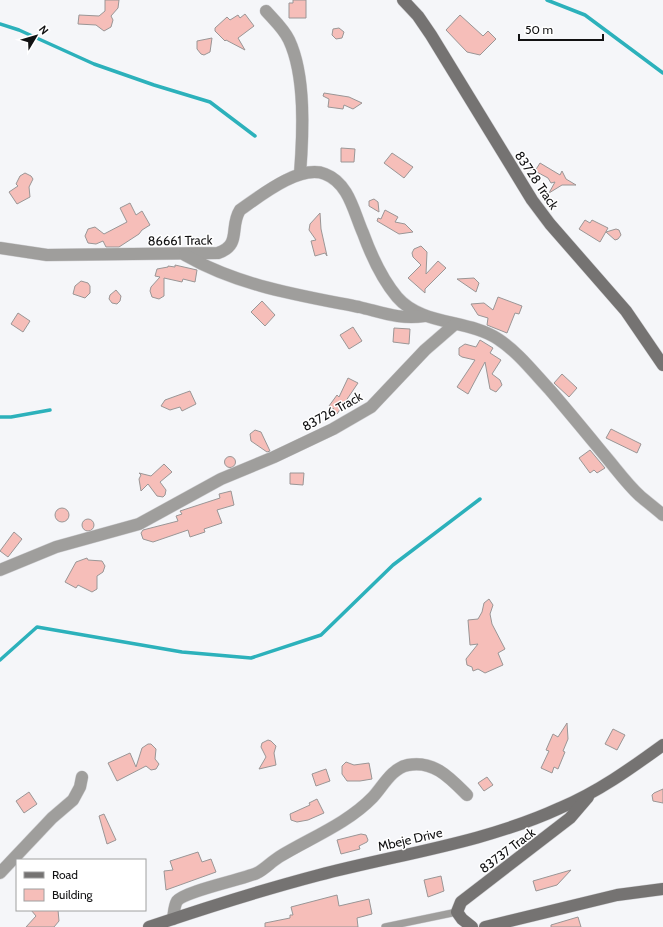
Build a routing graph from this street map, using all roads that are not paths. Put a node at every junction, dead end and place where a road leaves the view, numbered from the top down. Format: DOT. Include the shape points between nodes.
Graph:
graph roads {
  1 [pos="403,0"];
  2 [pos="266,11"];
  3 [pos="300,174"];
  4 [pos="0,248"];
  5 [pos="184,254"];
  6 [pos="427,315"];
  7 [pos="455,324"];
  8 [pos="663,365"];
  9 [pos="663,515"];
  10 [pos="0,570"];
  11 [pos="663,745"];
  12 [pos="82,777"];
  13 [pos="589,794"];
  14 [pos="467,795"];
  15 [pos="0,872"];
  16 [pos="663,889"];
  17 [pos="457,912"];
  18 [pos="173,919"];
  19 [pos="149,927"];
  20 [pos="385,927"];
  21 [pos="472,927"];
  22 [pos="485,927"];
  1 -- 8 [label="street, 83728 Track" via="431,35 532,200 626,311"];
  2 -- 3 [label="street" via="289,39 298,72 301,116"];
  3 -- 5 [label="street, 86661 Track" via="240,210 235,217 233,242 226,251"];
  3 -- 6 [label="street, 86661 Track" via="317,171 336,180 353,206 362,232 386,281 408,307"];
  4 -- 5 [label="street, 86661 Track" via="47,255"];
  5 -- 6 [label="street" via="227,276 270,290 392,315 414,318"];
  6 -- 7 [label="street, 86661 Track"];
  7 -- 9 [label="street" via="479,329 499,339 514,352 563,405 639,495"];
  7 -- 10 [label="street, 83726 Track" via="425,350 371,407 333,429 221,479 139,524 56,547"];
  11 -- 13 [label="street, Mbeje Drive" via="614,780"];
  12 -- 15 [label="street" via="73,800"];
  13 -- 17 [label="street, 83737 Track" via="570,818 465,899 458,906"];
  13 -- 18 [label="street, Mbeje Drive" via="559,809 501,830 319,875"];
  14 -- 18 [label="street" via="433,766 412,764 400,768 367,803 265,868 238,880 184,896 177,902"];
  16 -- 22 [label="street" via="617,895"];
  17 -- 20 [label="lane"];
  17 -- 21 [label="street"];
  18 -- 19 [label="street, Mbeje Drive"];
}
